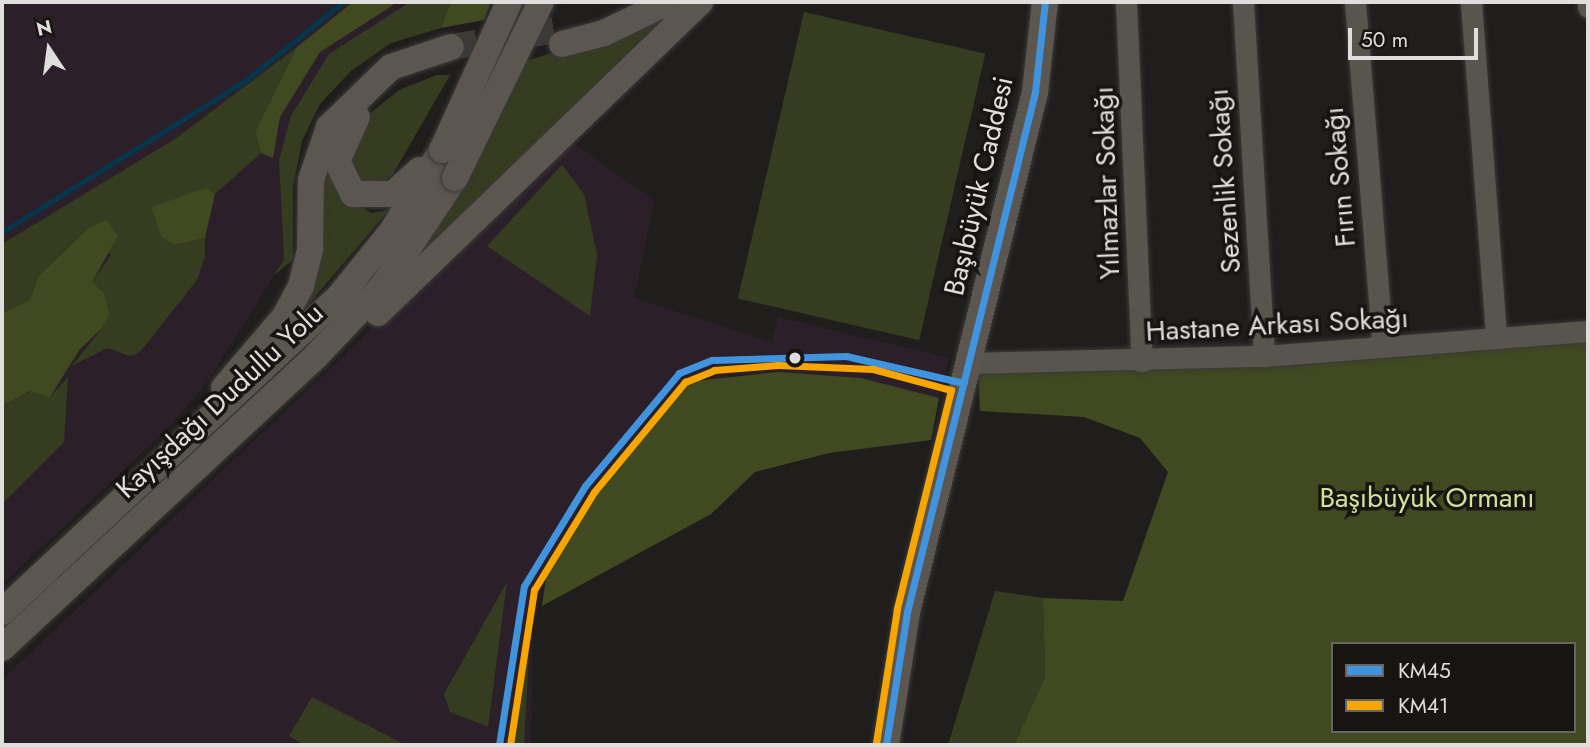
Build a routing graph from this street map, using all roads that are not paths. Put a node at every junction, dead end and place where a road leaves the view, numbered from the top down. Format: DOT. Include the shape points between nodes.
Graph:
graph roads {
  1 [pos="509,2"];
  2 [pos="541,2"];
  3 [pos="636,2"];
  4 [pos="668,2"];
  5 [pos="701,2"];
  6 [pos="1045,2"];
  7 [pos="1126,2"];
  8 [pos="1243,2"];
  9 [pos="1355,2"];
  10 [pos="1471,2"];
  11 [pos="442,150"];
  12 [pos="1588,331"];
  13 [pos="1496,338"];
  14 [pos="1383,347"];
  15 [pos="1264,356"];
  16 [pos="1142,362"];
  17 [pos="967,373"];
  18 [pos="222,445"];
  19 [pos="143,480"];
  20 [pos="2,612"];
  21 [pos="2,648"];
  22 [pos="886,745"];
  1 -- 11 [label="main road, Kayışdağı Dudullu Yolu, bridge"];
  2 -- 18 [label="main road, Kayışdağı Dudullu Yolu, bridge" via="455,178 382,287"];
  3 -- 4 [label="main road" via="562,36 604,33"];
  5 -- 18 [label="main road" via="334,354"];
  6 -- 17 [label="main road, Başıbüyük Caddesi" via="1035,92"];
  7 -- 16 [label="street, Yılmazlar Sokağı"];
  8 -- 15 [label="street, Sezenlik Sokağı"];
  9 -- 14 [label="street, Fırın Sokağı"];
  10 -- 13 [label="street"];
  11 -- 19 [label="main road, Kayışdağı Dudullu Yolu" via="392,231 338,298"];
  11 -- 19 [label="main road" via="393,194 366,199 341,180 337,161 360,113 406,77 452,54 391,67 329,127 311,180 308,266 285,316"];
  12 -- 13 [label="street, Hastane Arkası Sokağı"];
  13 -- 14 [label="street, Hastane Arkası Sokağı"];
  14 -- 15 [label="street, Hastane Arkası Sokağı"];
  15 -- 16 [label="street, Hastane Arkası Sokağı"];
  16 -- 17 [label="street, Hastane Arkası Sokağı"];
  17 -- 22 [label="main road, Başıbüyük Caddesi" via="907,612"];
  18 -- 21 [label="main road, Kayışdağı Dudullu Yolu"];
  19 -- 20 [label="main road, Kayışdağı Dudullu Yolu"];
}
